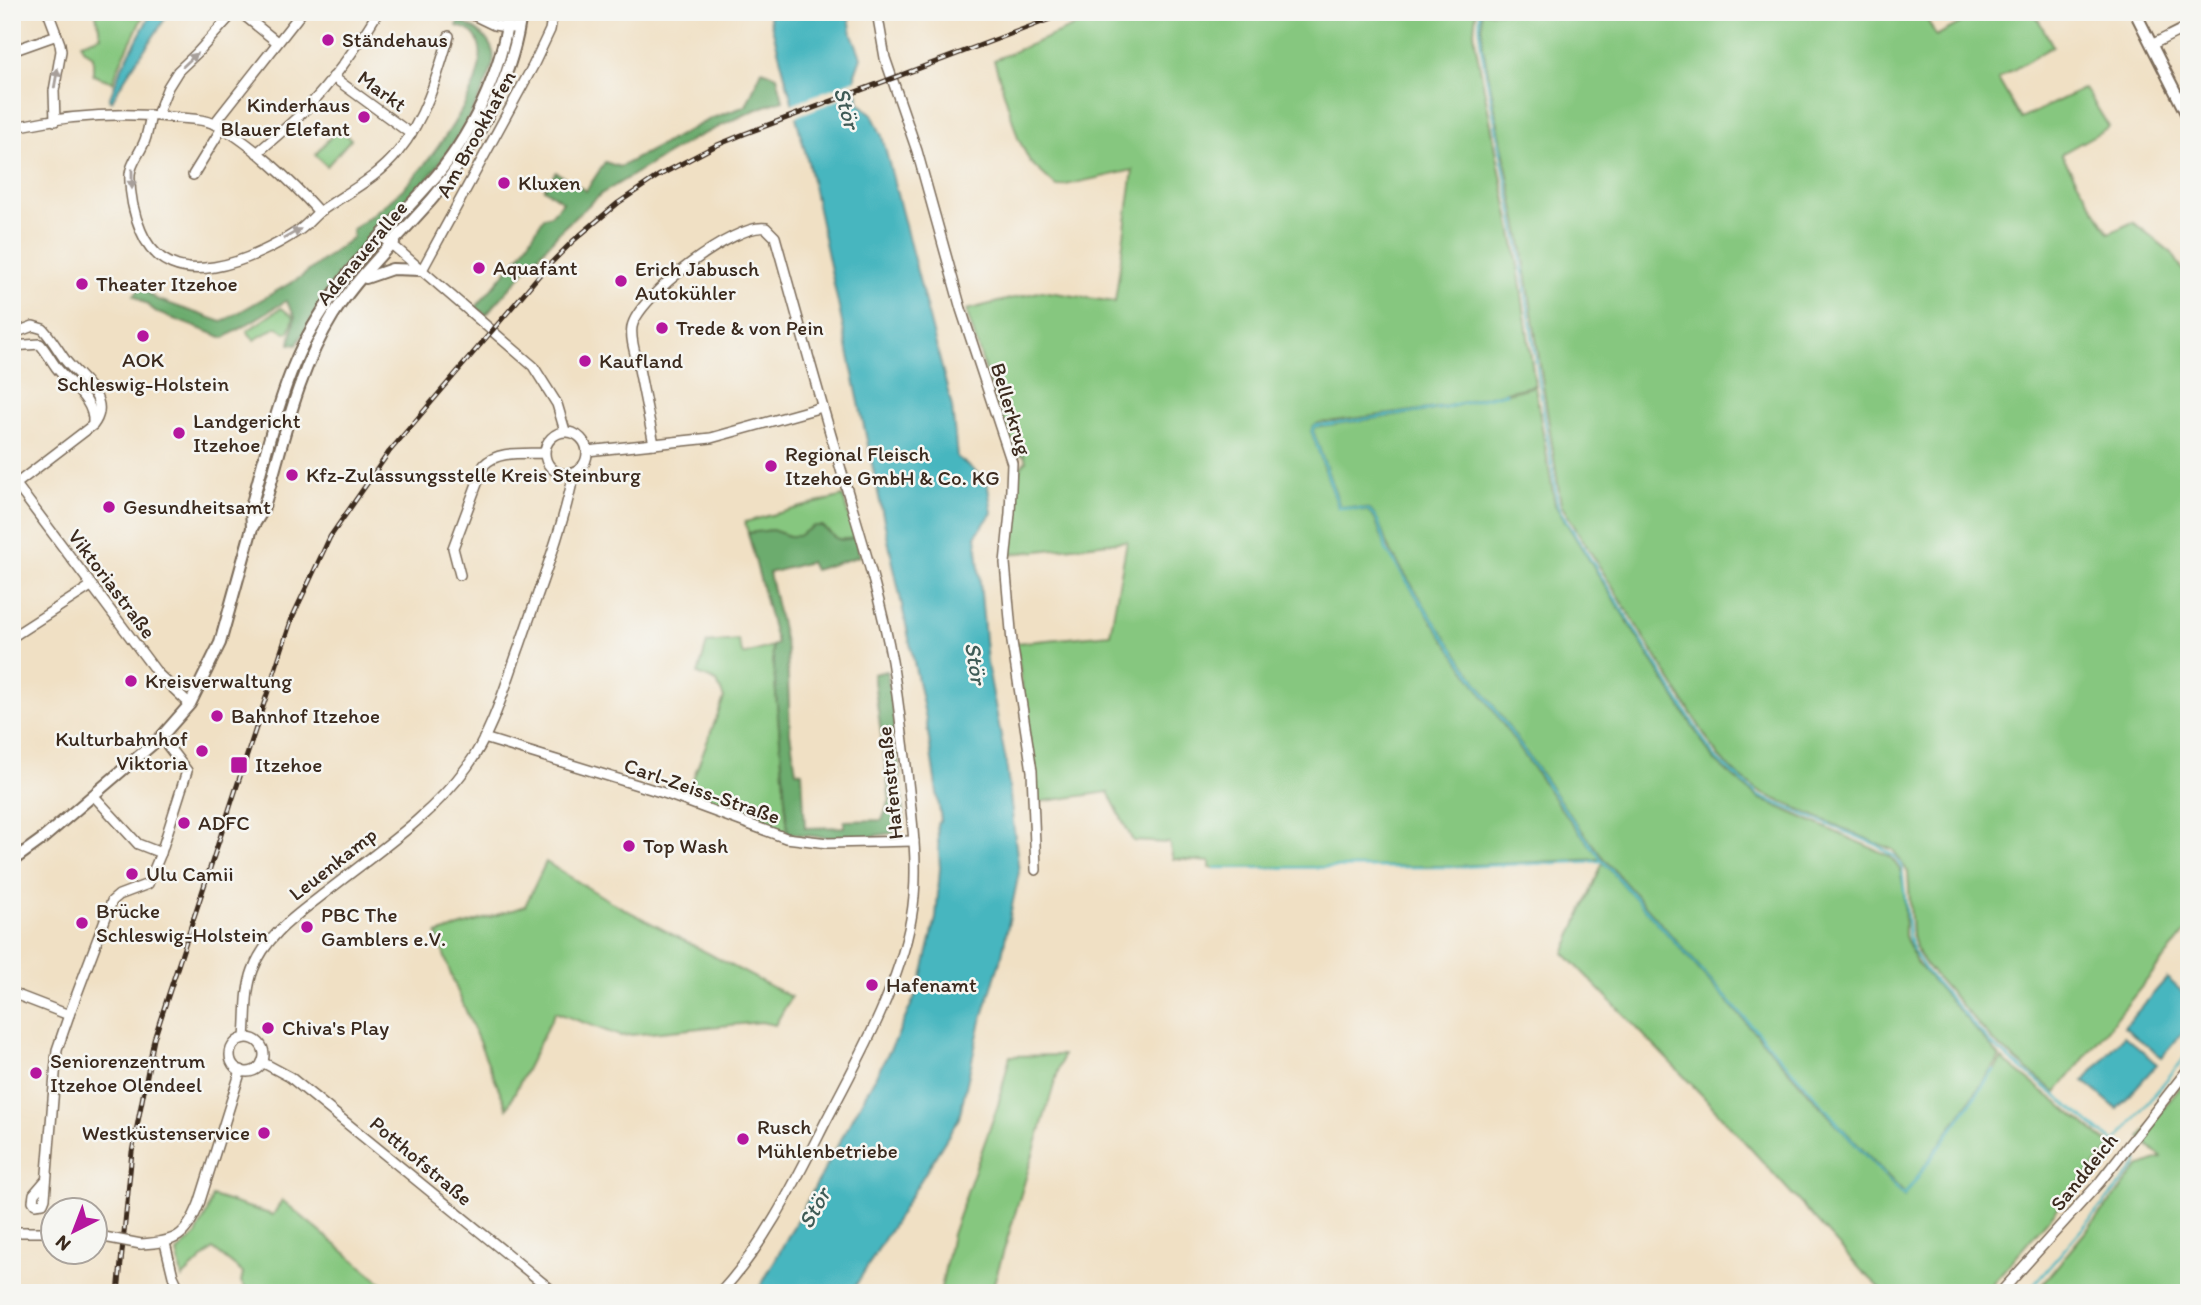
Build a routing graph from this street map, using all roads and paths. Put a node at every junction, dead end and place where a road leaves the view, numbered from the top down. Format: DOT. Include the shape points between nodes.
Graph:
graph roads {
  1 [pos="48,12"];
  2 [pos="237,12"];
  3 [pos="302,12"];
  4 [pos="378,12"];
  5 [pos="480,12"];
  6 [pos="553,12"];
  7 [pos="877,12"];
  8 [pos="2135,12"];
  9 [pos="468,13"];
  10 [pos="514,20"];
  11 [pos="2189,26"];
  12 [pos="57,35"];
  13 [pos="449,36"];
  14 [pos="277,42"];
  15 [pos="2153,44"];
  16 [pos="12,51"];
  17 [pos="333,78"];
  18 [pos="154,115"];
  19 [pos="2189,119"];
  20 [pos="55,121"];
  21 [pos="20,126"];
  22 [pos="218,126"];
  23 [pos="411,134"];
  24 [pos="257,153"];
  25 [pos="193,175"];
  26 [pos="319,212"];
  27 [pos="382,236"];
  28 [pos="391,244"];
  29 [pos="422,270"];
  30 [pos="361,281"];
  31 [pos="25,328"];
  32 [pos="12,334"];
  33 [pos="40,344"];
  34 [pos="12,346"];
  35 [pos="822,407"];
  36 [pos="93,425"];
  37 [pos="565,431"];
  38 [pos="654,444"];
  39 [pos="587,451"];
  40 [pos="544,453"];
  41 [pos="574,473"];
  42 [pos="14,482"];
  43 [pos="252,528"];
  44 [pos="460,575"];
  45 [pos="91,586"];
  46 [pos="12,637"];
  47 [pos="190,704"];
  48 [pos="161,737"];
  49 [pos="484,738"];
  50 [pos="93,795"];
  51 [pos="914,841"];
  52 [pos="161,853"];
  53 [pos="12,861"];
  54 [pos="1036,870"];
  55 [pos="12,993"];
  56 [pos="69,1015"];
  57 [pos="245,1038"];
  58 [pos="262,1062"];
  59 [pos="2189,1068"];
  60 [pos="241,1070"];
  61 [pos="46,1180"];
  62 [pos="12,1232"];
  63 [pos="38,1232"];
  64 [pos="108,1238"];
  65 [pos="165,1243"];
  66 [pos="181,1293"];
  67 [pos="555,1293"];
  68 [pos="720,1293"];
  69 [pos="2000,1293"];
  1 -- 12 [label="street"];
  2 -- 14 [label="street"];
  18 -- 2 [label="street, one-way" via="178,71"];
  3 -- 14 [label="street"];
  4 -- 17 [label="street"];
  5 -- 9 [label="street"];
  5 -- 10 [label="street"];
  6 -- 29 [label="street, Am Brookhafen" via="533,66"];
  7 -- 54 [label="street, Bellerkrug" via="885,58 1012,463 1005,563 1032,771"];
  8 -- 15 [label="main road"];
  9 -- 10 [label="street" via="494,25"];
  10 -- 27 [label="main road, Adenauerallee" via="462,141"];
  10 -- 28 [label="main road, Adenauerallee" via="514,49 467,152"];
  11 -- 15 [label="street"];
  12 -- 16 [label="street"];
  20 -- 12 [label="street, one-way" via="54,91 61,51"];
  13 -- 23 [label="street"];
  14 -- 22 [label="street"];
  15 -- 19 [label="main road"];
  17 -- 23 [label="street, Markt"];
  17 -- 24 [label="street"];
  18 -- 20 [label="street"];
  18 -- 22 [label="street"];
  18 -- 26 [label="street, one-way" via="130,181 138,225 161,257 183,267 222,266 291,235"];
  20 -- 21 [label="street"];
  22 -- 24 [label="street"];
  22 -- 25 [label="street"];
  23 -- 26 [label="street" via="388,163"];
  24 -- 26 [label="street"];
  27 -- 28 [label="street"];
  27 -- 43 [label="main road, Adenauerallee" via="338,288 298,355 251,507"];
  28 -- 29 [label="street"];
  28 -- 30 [label="main road, Adenauerallee"];
  29 -- 30 [label="main road" via="392,268"];
  29 -- 37 [label="street" via="533,366 557,404"];
  30 -- 43 [label="main road, Adenauerallee" via="335,313 308,362 263,510"];
  31 -- 32 [label="street"];
  31 -- 33 [label="street"];
  31 -- 36 [label="street" via="43,329 90,387 100,412"];
  33 -- 34 [label="street"];
  33 -- 36 [label="street" via="91,410"];
  35 -- 38 [label="street" via="717,437"];
  35 -- 38 [label="street, Hafenstraße" via="775,237 766,228 755,227 719,245 656,292 636,315 632,337"];
  35 -- 51 [label="street, Hafenstraße" via="887,637"];
  36 -- 42 [label="street"];
  37 -- 39 [label="street" via="580,437"];
  37 -- 40 [label="street" via="551,437"];
  38 -- 39 [label="street"];
  39 -- 41 [label="street" via="586,461"];
  40 -- 41 [label="street" via="558,472"];
  40 -- 44 [label="street" via="497,456 484,465 453,548"];
  41 -- 49 [label="street, Leuenkamp" via="555,543"];
  42 -- 45 [label="street, Viktoriastraße"];
  43 -- 47 [label="main road, Adenauerallee" via="220,643"];
  45 -- 46 [label="street"];
  45 -- 47 [label="street, Viktoriastraße" via="158,674"];
  47 -- 48 [label="main road, Adenauerallee"];
  48 -- 50 [label="main road, Adenauerallee"];
  48 -- 52 [label="street" via="186,767"];
  49 -- 51 [label="street, Carl-Zeiss-Straße" via="667,794 778,836 821,843"];
  49 -- 57 [label="street, Leuenkamp" via="441,799 269,942 251,975"];
  50 -- 52 [label="street" via="138,844"];
  50 -- 53 [label="main road, Adenauerallee"];
  51 -- 68 [label="street, Hafenstraße" via="912,916 892,986 768,1228"];
  52 -- 56 [label="street" via="148,884 110,904"];
  55 -- 56 [label="street"];
  56 -- 61 [label="street" via="57,1050"];
  57 -- 58 [label="street" via="260,1045"];
  57 -- 60 [label="street, Leuenkamp" via="233,1045 230,1055"];
  58 -- 60 [label="street" via="253,1070"];
  58 -- 67 [label="street, Potthofstraße" via="290,1077"];
  59 -- 69 [label="street, Sanddeich" via="2099,1183"];
  60 -- 65 [label="street, Leuenkamp" via="195,1214 182,1233"];
  62 -- 63 [label="street"];
  64 -- 65 [label="street, bridge"];
  65 -- 66 [label="street"];
}
